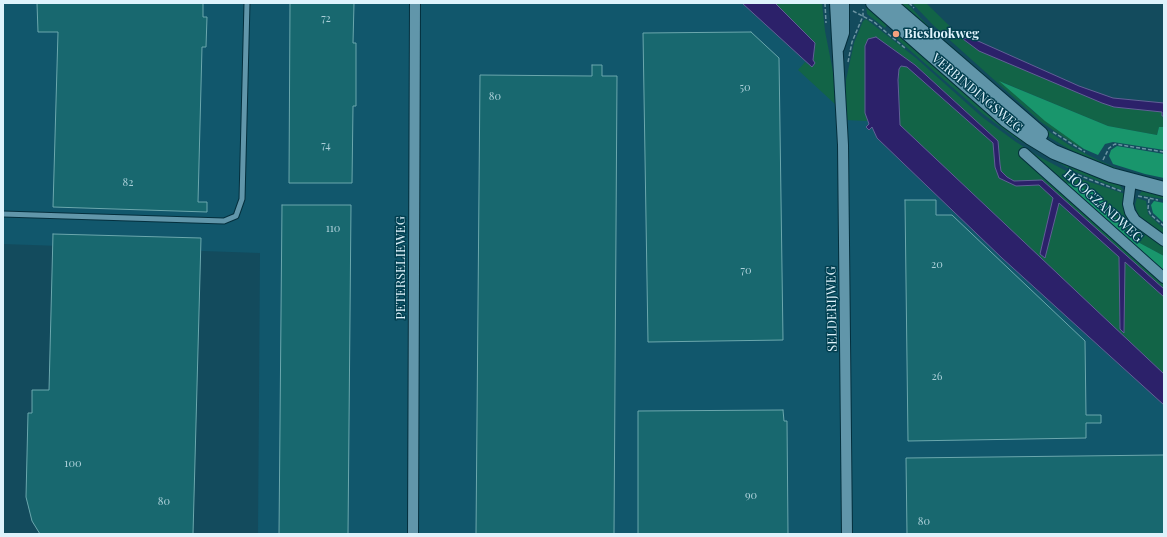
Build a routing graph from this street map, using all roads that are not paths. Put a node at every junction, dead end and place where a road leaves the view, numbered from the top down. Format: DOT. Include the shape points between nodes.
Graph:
graph roads {
  1 [pos="247,3"];
  2 [pos="415,3"];
  3 [pos="835,3"];
  4 [pos="844,3"];
  5 [pos="873,3"];
  6 [pos="889,3"];
  7 [pos="839,50"];
  8 [pos="1024,153"];
  9 [pos="1069,157"];
  10 [pos="1130,188"];
  11 [pos="1164,189"];
  12 [pos="3,214"];
  13 [pos="1164,241"];
  14 [pos="1164,278"];
  15 [pos="413,534"];
  16 [pos="847,534"];
  1 -- 12 [label="lane" via="242,199 236,216 224,221"];
  2 -- 15 [label="street, PETERSELIEWEG"];
  3 -- 7 [label="street, SELDERIJWEG"];
  4 -- 7 [label="street, SELDERIJWEG" via="844,33"];
  5 -- 9 [label="street, VERBINDINGSWEG" via="1006,120 1054,152"];
  6 -- 9 [label="street, VERBINDINGSWEG"];
  7 -- 16 [label="street, SELDERIJWEG" via="843,144"];
  8 -- 14 [label="street, HOOGZANDWEG"];
  9 -- 10 [label="street, VERBINDINGSWEG" via="1111,175"];
  10 -- 11 [label="street, VERBINDINGSWEG"];
  10 -- 13 [label="street, HOOGZANDWEG" via="1128,204 1135,220"];
}
